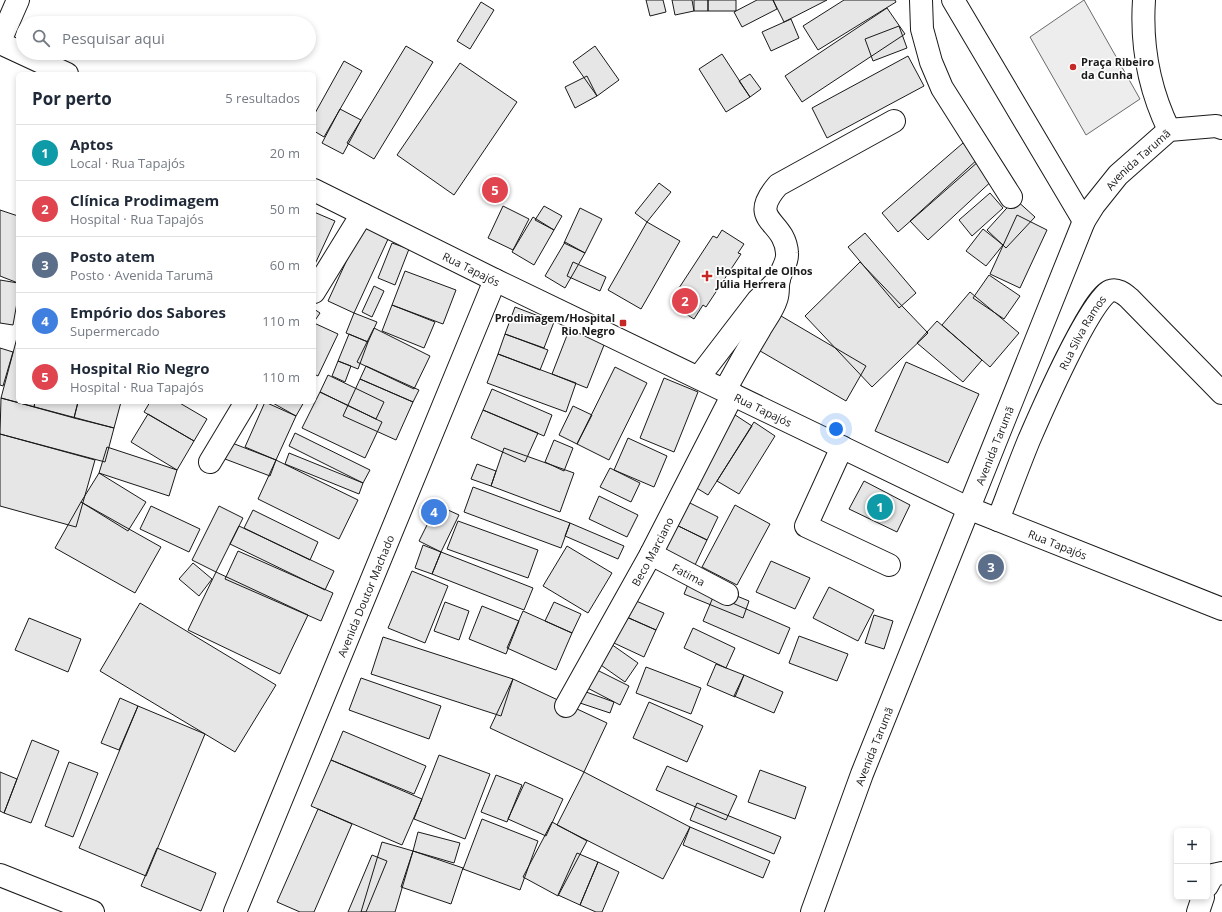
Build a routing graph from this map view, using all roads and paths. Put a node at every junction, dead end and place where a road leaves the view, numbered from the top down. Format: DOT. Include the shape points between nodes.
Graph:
graph roads {
  1 [pos="18,0"];
  2 [pos="921,0"];
  3 [pos="954,0"];
  4 [pos="1144,0"];
  5 [pos="0,42"];
  6 [pos="16,50"];
  7 [pos="38,60"];
  8 [pos="63,72"];
  9 [pos="894,121"];
  10 [pos="1222,128"];
  11 [pos="1168,130"];
  12 [pos="316,191"];
  13 [pos="1011,197"];
  14 [pos="362,214"];
  15 [pos="1084,221"];
  16 [pos="779,279"];
  17 [pos="496,280"];
  18 [pos="316,289"];
  19 [pos="699,378"];
  20 [pos="729,392"];
  21 [pos="1222,393"];
  22 [pos="245,404"];
  23 [pos="842,446"];
  24 [pos="210,462"];
  25 [pos="968,508"];
  26 [pos="998,520"];
  27 [pos="651,554"];
  28 [pos="889,565"];
  29 [pos="727,594"];
  30 [pos="1222,609"];
  31 [pos="566,706"];
  32 [pos="1222,872"];
  33 [pos="0,875"];
  34 [pos="1210,880"];
  35 [pos="1202,900"];
  36 [pos="93,912"];
  37 [pos="235,912"];
  38 [pos="812,912"];
  39 [pos="1198,912"];
  1 -- 5 [label="street"];
  2 -- 13 [label="street" via="922,29 931,62 942,88"];
  3 -- 15 [label="street"];
  4 -- 11 [label="street, Avenida Tarumã" via="1143,34 1151,83"];
  5 -- 6 [label="street"];
  7 -- 8 [label="street"];
  9 -- 16 [label="street" via="778,185 769,195 765,207 768,217 784,240 787,254"];
  10 -- 11 [label="street" via="1216,126"];
  11 -- 15 [label="street, Avenida Tarumã" via="1118,175"];
  12 -- 14 [label="street, Rua Tapajós"];
  14 -- 17 [label="street, Rua Tapajós"];
  14 -- 18 [label="street"];
  15 -- 25 [label="street, Avenida Tarumã"];
  16 -- 19 [label="street" via="758,300"];
  16 -- 20 [label="street, Beco Marciano" via="777,299"];
  17 -- 19 [label="street, Rua Tapajós"];
  17 -- 37 [label="street, Avenida Doutor Machado"];
  19 -- 20 [label="street, Rua Tapajós"];
  20 -- 23 [label="street, Rua Tapajós"];
  20 -- 27 [label="street, Beco Marciano"];
  21 -- 26 [label="street, Rua Silva Ramos" via="1130,298 1111,290 1105,294 1082,327 1029,440"];
  22 -- 24 [label="street"];
  23 -- 25 [label="street, Rua Tapajós"];
  23 -- 28 [label="street" via="806,526"];
  25 -- 26 [label="street, Rua Tapajós"];
  25 -- 38 [label="street, Avenida Tarumã" via="862,774"];
  26 -- 30 [label="street, Rua Tapajós"];
  27 -- 29 [label="street, Fatima"];
  27 -- 31 [label="street, Beco Marciano"];
  32 -- 34 [label="street" via="1213,875"];
  33 -- 36 [label="street"];
  35 -- 39 [label="street"];
}
